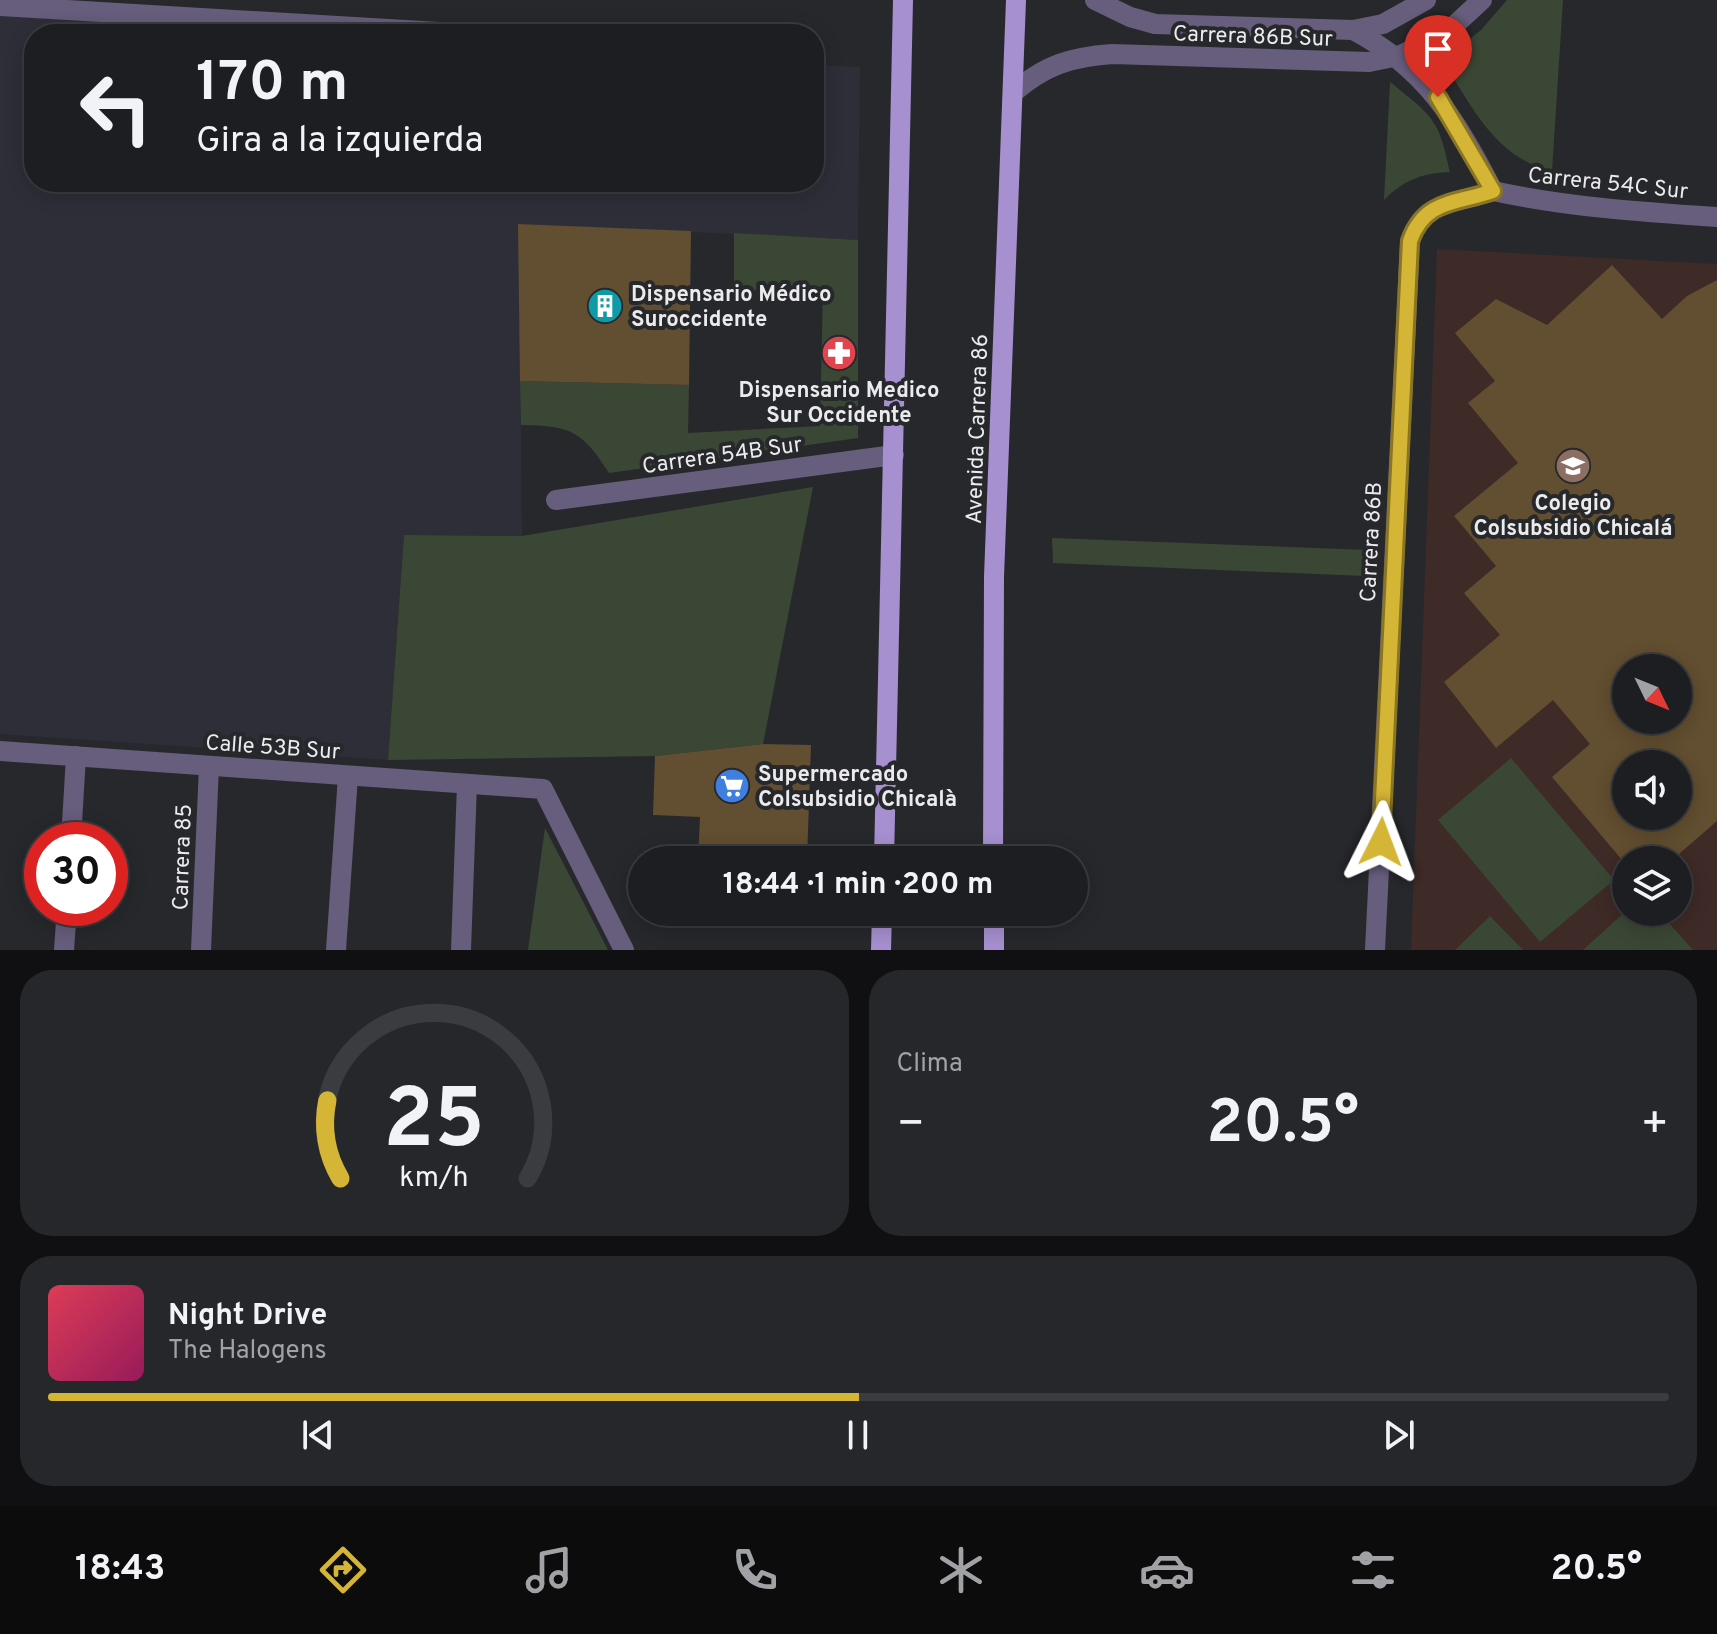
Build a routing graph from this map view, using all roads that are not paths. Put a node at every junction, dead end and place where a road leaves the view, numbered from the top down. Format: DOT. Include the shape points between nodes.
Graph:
graph roads {
  1 [pos="903,0"];
  2 [pos="1016,0"];
  3 [pos="1095,0"];
  4 [pos="1426,0"];
  5 [pos="1482,0"];
  6 [pos="0,6"];
  7 [pos="241,10"];
  8 [pos="376,24"];
  9 [pos="1353,30"];
  10 [pos="1398,56"];
  11 [pos="1014,92"];
  12 [pos="1493,191"];
  13 [pos="1717,217"];
  14 [pos="894,455"];
  15 [pos="556,500"];
  16 [pos="0,751"];
  17 [pos="76,756"];
  18 [pos="209,766"];
  19 [pos="348,776"];
  20 [pos="467,784"];
  21 [pos="72,822"];
  22 [pos="884,846"];
  23 [pos="993,846"];
  24 [pos="66,926"];
  25 [pos="882,926"];
  26 [pos="994,926"];
  27 [pos="64,950"];
  28 [pos="201,950"];
  29 [pos="336,950"];
  30 [pos="461,950"];
  31 [pos="624,950"];
  32 [pos="881,950"];
  33 [pos="994,950"];
  34 [pos="1375,950"];
  1 -- 14 [label="main road"];
  2 -- 11 [label="main road, Avenida Carrera 86"];
  3 -- 9 [label="street, Carrera 86B Sur" via="1155,24"];
  4 -- 9 [label="street, Carrera 86B Sur" via="1383,24"];
  5 -- 10 [label="street, Carrera 86B Sur" via="1444,35"];
  6 -- 7 [label="street"];
  7 -- 8 [label="street"];
  9 -- 10 [label="street"];
  10 -- 11 [label="street, Carrera 86B Sur" via="1349,63 1078,56 1050,65"];
  10 -- 12 [label="street" via="1438,97"];
  11 -- 23 [label="main road, Avenida Carrera 86" via="994,577"];
  12 -- 13 [label="street, Carrera 54C Sur" via="1540,201"];
  12 -- 34 [label="street, Carrera 86B" via="1428,210 1410,241"];
  14 -- 15 [label="street, Carrera 54B Sur"];
  14 -- 22 [label="main road"];
  16 -- 17 [label="street, Calle 53B Sur"];
  17 -- 18 [label="street, Calle 53B Sur"];
  17 -- 21 [label="street"];
  18 -- 19 [label="street, Calle 53B Sur"];
  18 -- 28 [label="street, Carrera 85"];
  19 -- 20 [label="street, Calle 53B Sur"];
  19 -- 29 [label="street"];
  20 -- 30 [label="street"];
  20 -- 31 [label="street, Calle 53B Sur" via="543,789"];
  24 -- 27 [label="street"];
  25 -- 32 [label="main road"];
  26 -- 33 [label="main road"];
}
